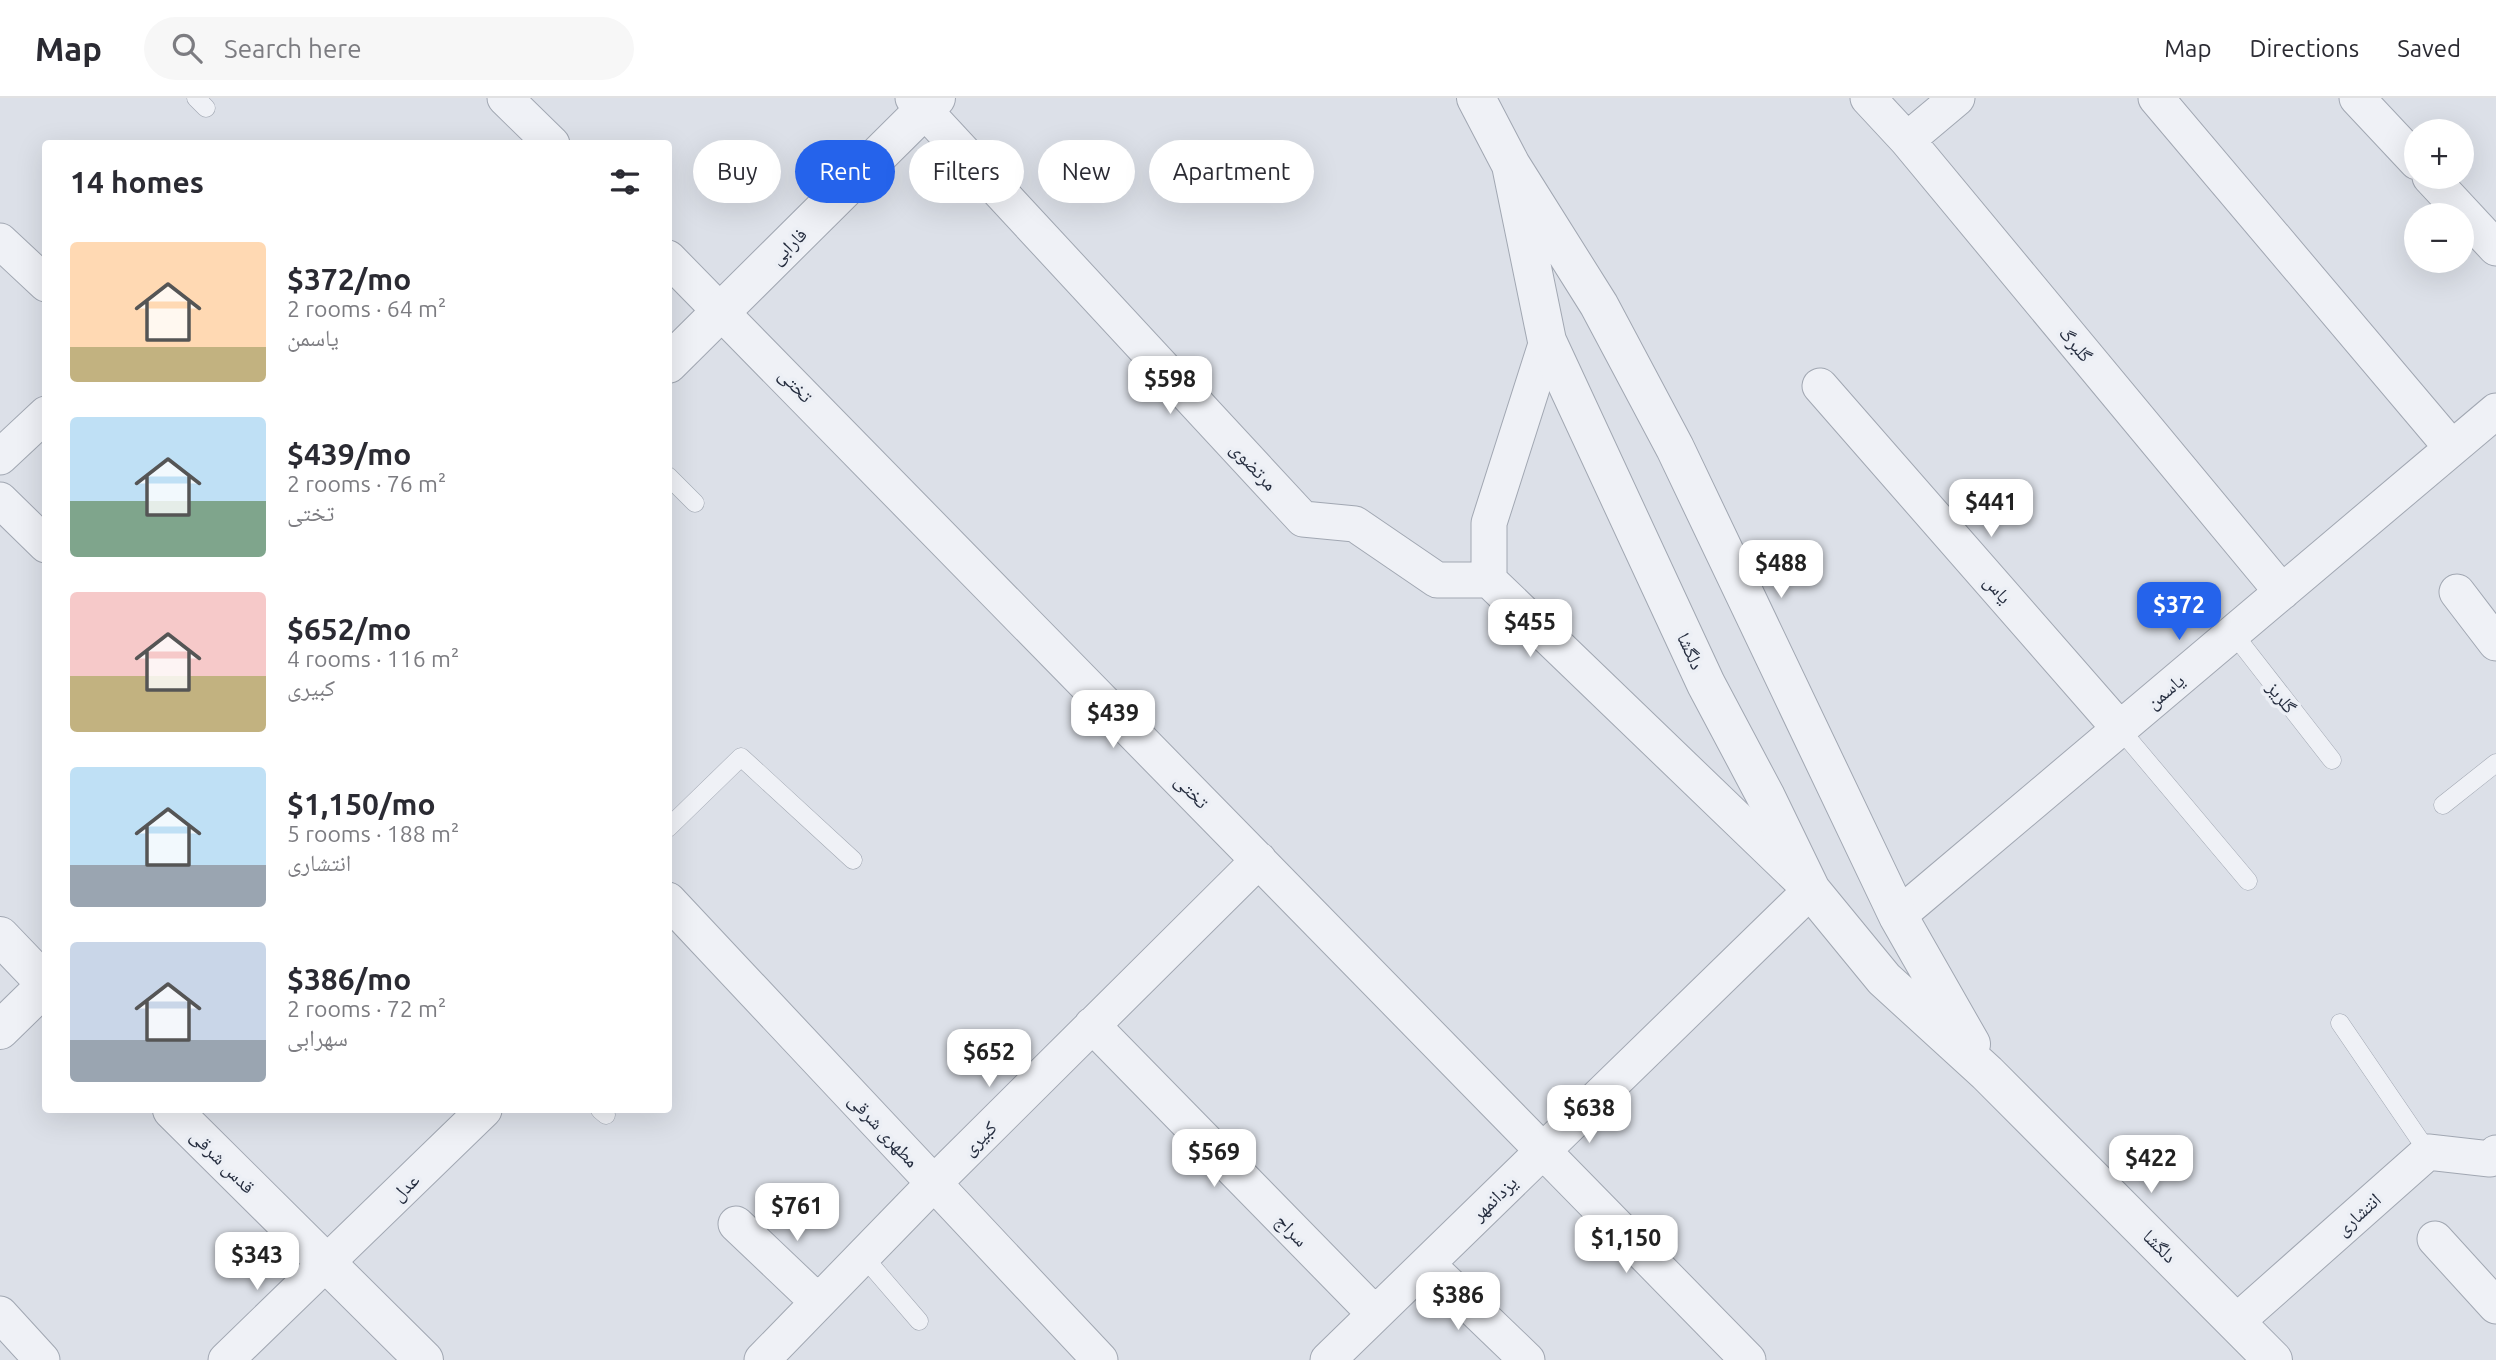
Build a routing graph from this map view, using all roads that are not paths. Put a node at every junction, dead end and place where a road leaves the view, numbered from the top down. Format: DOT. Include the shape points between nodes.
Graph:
graph roads {
  1 [pos="505,98"];
  2 [pos="1476,98"];
  3 [pos="1867,98"];
  4 [pos="1957,98"];
  5 [pos="2156,98"];
  6 [pos="2357,98"];
  7 [pos="924,102"];
  8 [pos="548,140"];
  9 [pos="1907,140"];
  10 [pos="2404,148"];
  11 [pos="1511,165"];
  12 [pos="2441,189"];
  13 [pos="0,241"];
  14 [pos="2496,248"];
  15 [pos="672,262"];
  16 [pos="42,280"];
  17 [pos="723,310"];
  18 [pos="1547,341"];
  19 [pos="672,361"];
  20 [pos="1820,386"];
  21 [pos="2496,411"];
  22 [pos="42,418"];
  23 [pos="2452,447"];
  24 [pos="0,457"];
  25 [pos="672,480"];
  26 [pos="0,500"];
  27 [pos="695,503"];
  28 [pos="42,541"];
  29 [pos="1489,580"];
  30 [pos="2282,592"];
  31 [pos="2457,592"];
  32 [pos="2233,633"];
  33 [pos="2496,643"];
  34 [pos="2120,729"];
  35 [pos="2332,760"];
  36 [pos="2496,763"];
  37 [pos="2443,804"];
  38 [pos="672,824"];
  39 [pos="853,860"];
  40 [pos="1259,860"];
  41 [pos="2248,881"];
  42 [pos="1811,890"];
  43 [pos="673,915"];
  44 [pos="1898,916"];
  45 [pos="0,936"];
  46 [pos="42,980"];
  47 [pos="42,988"];
  48 [pos="2340,1023"];
  49 [pos="1092,1025"];
  50 [pos="0,1030"];
  51 [pos="1987,1073"];
  52 [pos="175,1113"];
  53 [pos="481,1113"];
  54 [pos="1543,1151"];
  55 [pos="2428,1152"];
  56 [pos="2496,1153"];
  57 [pos="934,1183"];
  58 [pos="736,1224"];
  59 [pos="2435,1239"];
  60 [pos="863,1256"];
  61 [pos="327,1264"];
  62 [pos="1427,1264"];
  63 [pos="818,1302"];
  64 [pos="2496,1306"];
  65 [pos="0,1314"];
  66 [pos="1375,1314"];
  67 [pos="919,1321"];
  68 [pos="2235,1323"];
  69 [pos="42,1360"];
  70 [pos="226,1360"];
  71 [pos="424,1360"];
  72 [pos="762,1360"];
  73 [pos="1100,1360"];
  74 [pos="1328,1360"];
  75 [pos="1527,1360"];
  76 [pos="1748,1360"];
  77 [pos="2273,1360"];
  1 -- 8 [label="street"];
  2 -- 11 [label="street, دلگشا"];
  3 -- 9 [label="street, گلبرگ"];
  4 -- 9 [label="street"];
  5 -- 23 [label="street"];
  6 -- 10 [label="street"];
  7 -- 17 [label="street, فارابی"];
  7 -- 29 [label="street, مرتضوی" via="1303,519 1355,524 1437,580"];
  9 -- 30 [label="street, گلبرگ"];
  11 -- 18 [label="street, دلگشا"];
  11 -- 44 [label="street, دلگشا" via="1600,305 1675,448"];
  12 -- 14 [label="street"];
  13 -- 16 [label="street"];
  15 -- 17 [label="street, تختی"];
  17 -- 19 [label="street, فارابی"];
  17 -- 40 [label="street, تختی"];
  18 -- 29 [label="street" via="1489,523"];
  18 -- 42 [label="street, دلگشا" via="1706,684"];
  20 -- 34 [label="street, یاس"];
  21 -- 23 [label="street, یاسمن"];
  22 -- 24 [label="street"];
  23 -- 30 [label="street, یاسمن"];
  25 -- 27 [label="lane"];
  26 -- 28 [label="street"];
  29 -- 42 [label="street"];
  30 -- 32 [label="street, یاسمن"];
  31 -- 33 [label="street"];
  32 -- 34 [label="street, یاسمن"];
  32 -- 35 [label="lane, گلریز"];
  34 -- 41 [label="lane"];
  34 -- 44 [label="street, یاسمن"];
  36 -- 37 [label="lane"];
  38 -- 39 [label="lane" via="741,757"];
  40 -- 49 [label="street, کبیری"];
  40 -- 54 [label="street, تختی"];
  42 -- 51 [label="street, دلگشا" via="1884,979"];
  42 -- 54 [label="street, یزدانمهر"];
  43 -- 57 [label="street, مطهری شرقی"];
  44 -- 51 [label="street, دلگشا"];
  45 -- 46 [label="street"];
  47 -- 50 [label="street"];
  48 -- 55 [label="lane"];
  49 -- 57 [label="street, کبیری"];
  49 -- 66 [label="street, سراج"];
  51 -- 68 [label="street, دلگشا"];
  52 -- 61 [label="street, قدس شرقی"];
  53 -- 61 [label="street, عدل"];
  54 -- 62 [label="street, یزدانمهر"];
  54 -- 76 [label="street"];
  55 -- 56 [label="street" via="2490,1159"];
  55 -- 68 [label="street, انتشاری"];
  57 -- 60 [label="street, کبیری"];
  57 -- 73 [label="street, مطهری شرقی"];
  58 -- 63 [label="street"];
  59 -- 64 [label="street"];
  60 -- 63 [label="street, کبیری"];
  60 -- 67 [label="lane"];
  61 -- 70 [label="street, عدل"];
  61 -- 71 [label="street, قدس شرقی"];
  62 -- 66 [label="street, یزدانمهر"];
  62 -- 75 [label="street"];
  63 -- 72 [label="street, کبیری"];
  65 -- 69 [label="street"];
  66 -- 74 [label="street, یزدانمهر"];
  68 -- 77 [label="street, دلگشا"];
}
